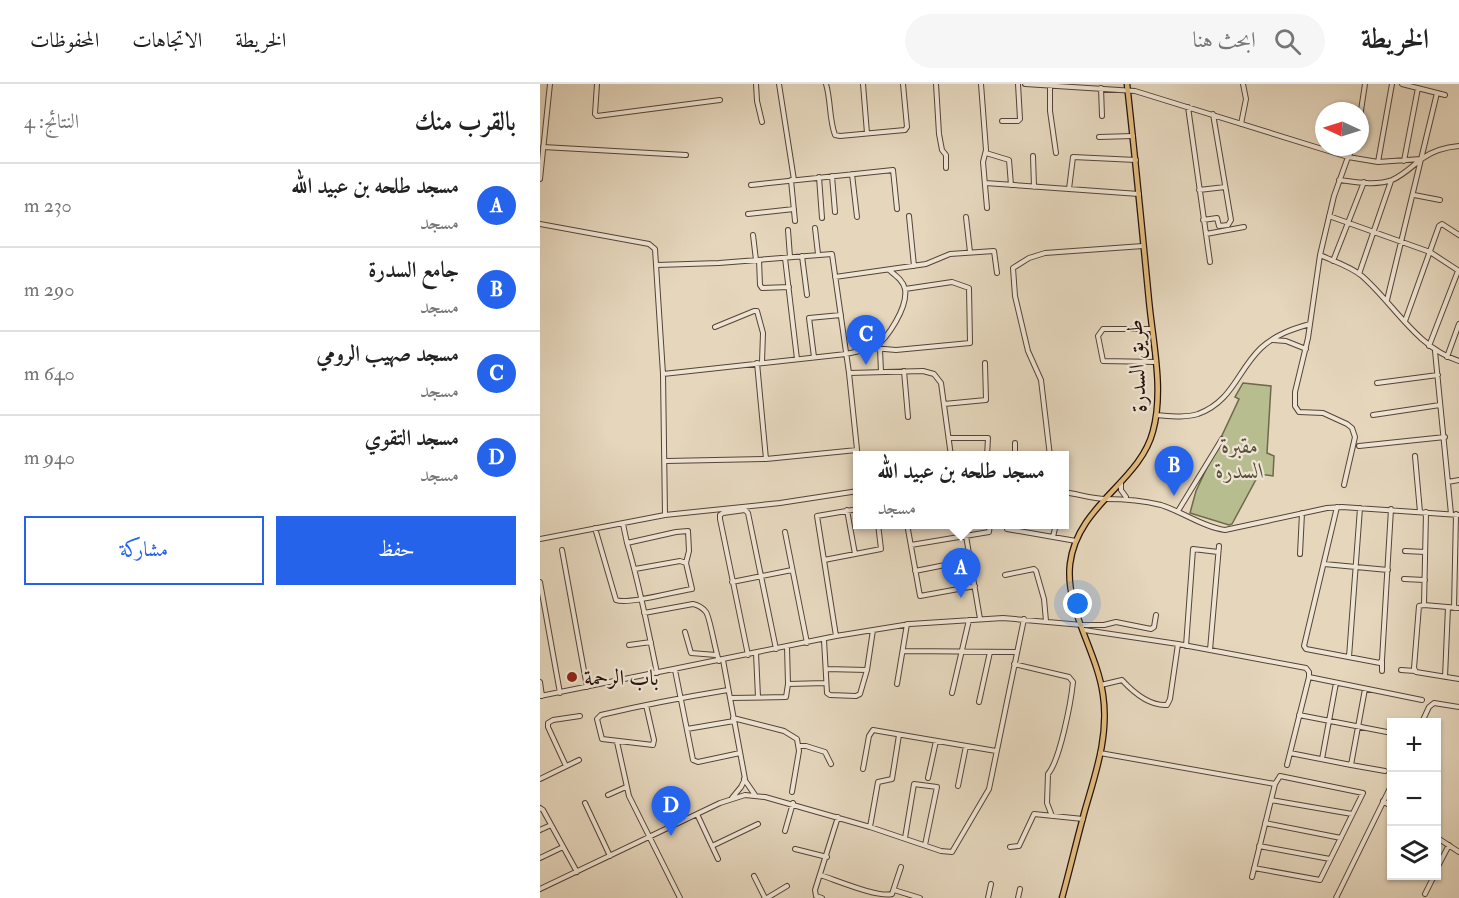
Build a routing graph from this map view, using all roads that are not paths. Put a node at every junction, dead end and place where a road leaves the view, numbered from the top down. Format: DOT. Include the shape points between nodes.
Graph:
graph roads {
  1 [pos="550,84"];
  2 [pos="597,84"];
  3 [pos="756,84"];
  4 [pos="779,84"];
  5 [pos="826,84"];
  6 [pos="863,84"];
  7 [pos="903,84"];
  8 [pos="936,84"];
  9 [pos="981,84"];
  10 [pos="1018,84"];
  11 [pos="1025,84"];
  12 [pos="1039,84"];
  13 [pos="1244,84"];
  14 [pos="1365,84"];
  15 [pos="1392,84"];
  16 [pos="1402,84"];
  17 [pos="1050,85"];
  18 [pos="1090,86"];
  19 [pos="1128,87"];
  20 [pos="1101,88"];
  21 [pos="1418,88"];
  22 [pos="1437,93"];
  23 [pos="1445,95"];
  24 [pos="720,100"];
  25 [pos="1362,102"];
  26 [pos="1188,107"];
  27 [pos="1213,114"];
  28 [pos="1102,116"];
  29 [pos="1002,121"];
  30 [pos="762,122"];
  31 [pos="1241,124"];
  32 [pos="867,133"];
  33 [pos="1132,136"];
  34 [pos="1100,137"];
  35 [pos="1459,146"];
  36 [pos="543,147"];
  37 [pos="986,153"];
  38 [pos="1056,153"];
  39 [pos="541,154"];
  40 [pos="686,155"];
  41 [pos="1033,156"];
  42 [pos="1348,157"];
  43 [pos="1422,159"];
  44 [pos="1136,160"];
  45 [pos="1404,161"];
  46 [pos="1378,162"];
  47 [pos="946,168"];
  48 [pos="852,174"];
  49 [pos="832,176"];
  50 [pos="819,177"];
  51 [pos="540,179"];
  52 [pos="792,180"];
  53 [pos="1339,180"];
  54 [pos="1391,180"];
  55 [pos="1364,182"];
  56 [pos="985,183"];
  57 [pos="751,185"];
  58 [pos="1011,185"];
  59 [pos="1034,187"];
  60 [pos="1225,187"];
  61 [pos="1069,189"];
  62 [pos="1199,190"];
  63 [pos="1139,194"];
  64 [pos="1414,195"];
  65 [pos="1440,200"];
  66 [pos="987,208"];
  67 [pos="897,209"];
  68 [pos="794,210"];
  69 [pos="835,212"];
  70 [pos="748,214"];
  71 [pos="909,216"];
  72 [pos="1329,216"];
  73 [pos="856,217"];
  74 [pos="966,217"];
  75 [pos="822,218"];
  76 [pos="1203,220"];
  77 [pos="795,222"];
  78 [pos="1348,223"];
  79 [pos="540,224"];
  80 [pos="1244,227"];
  81 [pos="815,228"];
  82 [pos="788,230"];
  83 [pos="1374,232"];
  84 [pos="1206,234"];
  85 [pos="753,235"];
  86 [pos="1459,235"];
  87 [pos="1401,242"];
  88 [pos="1143,246"];
  89 [pos="970,252"];
  90 [pos="1430,252"];
  91 [pos="818,254"];
  92 [pos="1320,255"];
  93 [pos="802,256"];
  94 [pos="788,258"];
  95 [pos="758,260"];
  96 [pos="1334,261"];
  97 [pos="1210,262"];
  98 [pos="657,265"];
  99 [pos="914,266"];
  100 [pos="889,269"];
  101 [pos="1459,271"];
  102 [pos="997,273"];
  103 [pos="1359,274"];
  104 [pos="836,277"];
  105 [pos="789,287"];
  106 [pos="905,289"];
  107 [pos="807,295"];
  108 [pos="1387,301"];
  109 [pos="841,315"];
  110 [pos="1405,321"];
  111 [pos="1310,324"];
  112 [pos="1459,324"];
  113 [pos="715,327"];
  114 [pos="1152,329"];
  115 [pos="1272,340"];
  116 [pos="1429,346"];
  117 [pos="873,348"];
  118 [pos="879,349"];
  119 [pos="1306,349"];
  120 [pos="1434,350"];
  121 [pos="846,354"];
  122 [pos="814,357"];
  123 [pos="1448,357"];
  124 [pos="797,359"];
  125 [pos="1459,361"];
  126 [pos="1156,362"];
  127 [pos="760,363"];
  128 [pos="985,363"];
  129 [pos="904,371"];
  130 [pos="881,372"];
  131 [pos="849,373"];
  132 [pos="663,374"];
  133 [pos="1438,375"];
  134 [pos="1377,382"];
  135 [pos="944,404"];
  136 [pos="1440,405"];
  137 [pos="1373,415"];
  138 [pos="1156,416"];
  139 [pos="908,417"];
  140 [pos="1445,437"];
  141 [pos="950,438"];
  142 [pos="1222,439"];
  143 [pos="1015,443"];
  144 [pos="1359,446"];
  145 [pos="857,450"];
  146 [pos="951,451"];
  147 [pos="987,451"];
  148 [pos="1015,451"];
  149 [pos="1049,451"];
  150 [pos="1415,456"];
  151 [pos="766,459"];
  152 [pos="666,461"];
  153 [pos="1122,480"];
  154 [pos="1459,480"];
  155 [pos="1448,482"];
  156 [pos="1344,485"];
  157 [pos="853,492"];
  158 [pos="1069,493"];
  159 [pos="1126,498"];
  160 [pos="1104,499"];
  161 [pos="1337,507"];
  162 [pos="1360,508"];
  163 [pos="853,509"];
  164 [pos="1391,509"];
  165 [pos="847,510"];
  166 [pos="1178,511"];
  167 [pos="1420,512"];
  168 [pos="1426,512"];
  169 [pos="1302,513"];
  170 [pos="1455,514"];
  171 [pos="665,515"];
  172 [pos="623,524"];
  173 [pos="595,528"];
  174 [pos="879,529"];
  175 [pos="908,529"];
  176 [pos="965,529"];
  177 [pos="989,529"];
  178 [pos="1007,529"];
  179 [pos="1055,529"];
  180 [pos="785,532"];
  181 [pos="966,536"];
  182 [pos="1053,537"];
  183 [pos="540,538"];
  184 [pos="1076,541"];
  185 [pos="627,543"];
  186 [pos="911,545"];
  187 [pos="1219,546"];
  188 [pos="562,550"];
  189 [pos="1405,551"];
  190 [pos="1218,552"];
  191 [pos="1425,552"];
  192 [pos="855,554"];
  193 [pos="1300,554"];
  194 [pos="824,560"];
  195 [pos="970,560"];
  196 [pos="686,563"];
  197 [pos="1324,564"];
  198 [pos="1356,566"];
  199 [pos="635,569"];
  200 [pos="792,570"];
  201 [pos="1388,570"];
  202 [pos="915,571"];
  203 [pos="1005,574"];
  204 [pos="762,576"];
  205 [pos="1404,579"];
  206 [pos="1425,580"];
  207 [pos="540,582"];
  208 [pos="732,582"];
  209 [pos="975,586"];
  210 [pos="641,598"];
  211 [pos="1424,605"];
  212 [pos="1448,607"];
  213 [pos="1457,608"];
  214 [pos="644,613"];
  215 [pos="1156,615"];
  216 [pos="980,619"];
  217 [pos="1024,619"];
  218 [pos="969,620"];
  219 [pos="1046,621"];
  220 [pos="907,624"];
  221 [pos="1083,628"];
  222 [pos="873,630"];
  223 [pos="685,632"];
  224 [pos="836,636"];
  225 [pos="824,640"];
  226 [pos="651,642"];
  227 [pos="807,643"];
  228 [pos="1178,644"];
  229 [pos="629,645"];
  230 [pos="1186,646"];
  231 [pos="787,647"];
  232 [pos="776,649"];
  233 [pos="1210,650"];
  234 [pos="903,651"];
  235 [pos="962,652"];
  236 [pos="990,652"];
  237 [pos="1016,652"];
  238 [pos="756,653"];
  239 [pos="748,655"];
  240 [pos="717,656"];
  241 [pos="1349,657"];
  242 [pos="1382,660"];
  243 [pos="721,661"];
  244 [pos="1014,664"];
  245 [pos="826,669"];
  246 [pos="675,670"];
  247 [pos="867,670"];
  248 [pos="1401,670"];
  249 [pos="1382,671"];
  250 [pos="1416,672"];
  251 [pos="657,674"];
  252 [pos="1309,677"];
  253 [pos="1444,677"];
  254 [pos="1459,680"];
  255 [pos="540,682"];
  256 [pos="1336,682"];
  257 [pos="826,683"];
  258 [pos="788,684"];
  259 [pos="897,684"];
  260 [pos="1101,685"];
  261 [pos="587,687"];
  262 [pos="1365,688"];
  263 [pos="728,690"];
  264 [pos="560,693"];
  265 [pos="952,693"];
  266 [pos="541,696"];
  267 [pos="758,697"];
  268 [pos="680,698"];
  269 [pos="730,698"];
  270 [pos="1422,700"];
  271 [pos="979,702"];
  272 [pos="646,705"];
  273 [pos="1459,707"];
  274 [pos="1299,715"];
  275 [pos="580,716"];
  276 [pos="1424,718"];
  277 [pos="733,719"];
  278 [pos="1329,721"];
  279 [pos="1358,727"];
  280 [pos="687,729"];
  281 [pos="1387,732"];
  282 [pos="900,735"];
  283 [pos="936,741"];
  284 [pos="617,742"];
  285 [pos="800,746"];
  286 [pos="966,746"];
  287 [pos="996,752"];
  288 [pos="740,753"];
  289 [pos="1101,753"];
  290 [pos="1290,753"];
  291 [pos="1322,759"];
  292 [pos="579,760"];
  293 [pos="831,764"];
  294 [pos="1287,765"];
  295 [pos="1351,765"];
  296 [pos="566,766"];
  297 [pos="863,769"];
  298 [pos="1385,771"];
  299 [pos="928,778"];
  300 [pos="540,779"];
  301 [pos="744,779"];
  302 [pos="1275,784"];
  303 [pos="958,786"];
  304 [pos="626,787"];
  305 [pos="792,792"];
  306 [pos="1387,793"];
  307 [pos="608,795"];
  308 [pos="756,795"];
  309 [pos="731,799"];
  310 [pos="1271,800"];
  311 [pos="1383,801"];
  312 [pos="585,803"];
  313 [pos="793,803"];
  314 [pos="1387,804"];
  315 [pos="540,808"];
  316 [pos="697,814"];
  317 [pos="1352,814"];
  318 [pos="1052,816"];
  319 [pos="838,817"];
  320 [pos="1083,819"];
  321 [pos="1265,823"];
  322 [pos="758,824"];
  323 [pos="551,825"];
  324 [pos="870,827"];
  325 [pos="540,830"];
  326 [pos="785,831"];
  327 [pos="649,837"];
  328 [pos="905,838"];
  329 [pos="1341,838"];
  330 [pos="1441,840"];
  331 [pos="925,845"];
  332 [pos="1449,845"];
  333 [pos="712,846"];
  334 [pos="1259,846"];
  335 [pos="563,847"];
  336 [pos="1010,847"];
  337 [pos="795,849"];
  338 [pos="1459,852"];
  339 [pos="610,856"];
  340 [pos="827,857"];
  341 [pos="540,858"];
  342 [pos="718,859"];
  343 [pos="1330,859"];
  344 [pos="1441,862"];
  345 [pos="901,867"];
  346 [pos="1254,868"];
  347 [pos="577,872"];
  348 [pos="820,875"];
  349 [pos="754,876"];
  350 [pos="1252,877"];
  351 [pos="1432,880"];
  352 [pos="992,884"];
  353 [pos="787,886"];
  354 [pos="1020,889"];
  355 [pos="540,890"];
  356 [pos="894,890"];
  357 [pos="1425,894"];
  358 [pos="680,898"];
  359 [pos="766,898"];
  360 [pos="822,898"];
  361 [pos="920,898"];
  362 [pos="988,898"];
  363 [pos="1018,898"];
  364 [pos="1062,898"];
  365 [pos="1336,898"];
  1 -- 36 [label="street"];
  2 -- 24 [label="street" via="597,116"];
  3 -- 30 [label="street"];
  4 -- 52 [label="street"];
  5 -- 32 [label="street" via="835,135"];
  6 -- 32 [label="street"];
  7 -- 32 [label="street" via="906,129"];
  8 -- 47 [label="street"];
  9 -- 37 [label="street"];
  10 -- 29 [label="street" via="1020,118"];
  11 -- 12 [label="street"];
  12 -- 17 [label="street"];
  13 -- 31 [label="street" via="1246,99"];
  14 -- 25 [label="street"];
  15 -- 46 [label="street"];
  16 -- 21 [label="street"];
  17 -- 18 [label="street"];
  17 -- 38 [label="street"];
  18 -- 20 [label="street"];
  19 -- 20 [label="street"];
  19 -- 26 [label="street"];
  19 -- 33 [label="main road, طريق السدرة"];
  20 -- 28 [label="street"];
  21 -- 22 [label="street"];
  21 -- 45 [label="street"];
  22 -- 23 [label="street"];
  22 -- 43 [label="street"];
  26 -- 27 [label="street"];
  26 -- 62 [label="street"];
  27 -- 31 [label="street"];
  27 -- 60 [label="street"];
  31 -- 42 [label="street"];
  33 -- 34 [label="street"];
  33 -- 44 [label="main road, طريق السدرة"];
  35 -- 43 [label="street"];
  36 -- 39 [label="street"];
  36 -- 40 [label="street"];
  37 -- 56 [label="street" via="982,162"];
  37 -- 58 [label="street" via="1009,160"];
  39 -- 51 [label="street"];
  41 -- 59 [label="street"];
  42 -- 46 [label="street"];
  42 -- 53 [label="street"];
  43 -- 45 [label="street"];
  43 -- 54 [label="street"];
  43 -- 64 [label="street"];
  44 -- 61 [label="street" via="1073,157"];
  44 -- 63 [label="main road, طريق السدرة"];
  45 -- 46 [label="street"];
  48 -- 49 [label="street"];
  48 -- 67 [label="street" via="893,170"];
  48 -- 73 [label="street"];
  49 -- 50 [label="street"];
  49 -- 69 [label="street"];
  50 -- 52 [label="street"];
  50 -- 75 [label="street"];
  52 -- 57 [label="street"];
  52 -- 68 [label="street"];
  53 -- 55 [label="street"];
  53 -- 72 [label="street"];
  54 -- 55 [label="street"];
  54 -- 83 [label="street"];
  55 -- 78 [label="street"];
  56 -- 58 [label="street"];
  56 -- 66 [label="street"];
  58 -- 59 [label="street"];
  59 -- 61 [label="street"];
  60 -- 62 [label="street"];
  60 -- 76 [label="street" via="1230,224 1219,226 1217,218"];
  61 -- 63 [label="street"];
  62 -- 76 [label="street"];
  63 -- 88 [label="main road, طريق السدرة"];
  64 -- 65 [label="street"];
  64 -- 87 [label="street"];
  68 -- 70 [label="street"];
  68 -- 77 [label="street"];
  71 -- 99 [label="street"];
  72 -- 78 [label="street"];
  72 -- 92 [label="street"];
  74 -- 89 [label="street"];
  76 -- 84 [label="street"];
  78 -- 83 [label="street"];
  78 -- 96 [label="street"];
  79 -- 98 [label="street" via="649,244 655,249"];
  80 -- 84 [label="street"];
  81 -- 91 [label="street"];
  82 -- 94 [label="street"];
  83 -- 87 [label="street"];
  83 -- 103 [label="street"];
  84 -- 97 [label="street"];
  85 -- 95 [label="street"];
  86 -- 90 [label="street" via="1440,224"];
  87 -- 90 [label="street"];
  87 -- 108 [label="street"];
  88 -- 114 [label="main road, طريق السدرة"];
  88 -- 149 [label="street" via="1035,255 1013,268 1015,296 1028,351 1041,381"];
  89 -- 99 [label="street" via="945,255"];
  89 -- 102 [label="street" via="995,251"];
  90 -- 101 [label="street"];
  90 -- 110 [label="street"];
  91 -- 93 [label="street"];
  91 -- 104 [label="street" via="832,254"];
  92 -- 96 [label="street"];
  92 -- 111 [label="street"];
  93 -- 94 [label="street"];
  93 -- 107 [label="street"];
  94 -- 95 [label="street"];
  94 -- 105 [label="street"];
  95 -- 98 [label="street"];
  95 -- 105 [label="street" via="762,288"];
  96 -- 103 [label="street"];
  98 -- 132 [label="street"];
  99 -- 100 [label="street"];
  100 -- 104 [label="street"];
  100 -- 106 [label="street"];
  101 -- 116 [label="street"];
  103 -- 108 [label="street"];
  104 -- 109 [label="street"];
  105 -- 124 [label="street"];
  106 -- 117 [label="street" via="891,331"];
  106 -- 118 [label="street" via="952,282 969,288 971,341"];
  108 -- 110 [label="street"];
  109 -- 121 [label="street"];
  109 -- 122 [label="street" via="808,318"];
  110 -- 116 [label="street"];
  111 -- 115 [label="street"];
  111 -- 119 [label="street"];
  112 -- 123 [label="street"];
  113 -- 127 [label="street" via="757,311 763,333"];
  114 -- 126 [label="main road, طريق السدرة"];
  114 -- 126 [label="street" via="1103,329 1098,336 1103,362"];
  115 -- 119 [label="street"];
  115 -- 138 [label="street" via="1256,353 1221,402 1198,414"];
  116 -- 120 [label="street"];
  117 -- 118 [label="street"];
  117 -- 121 [label="street"];
  118 -- 130 [label="street"];
  119 -- 156 [label="street" via="1295,406 1299,412 1323,413 1353,428 1355,437"];
  120 -- 123 [label="street"];
  120 -- 133 [label="street"];
  121 -- 122 [label="street"];
  121 -- 131 [label="street"];
  122 -- 124 [label="street"];
  123 -- 125 [label="street"];
  124 -- 127 [label="street"];
  126 -- 138 [label="main road, طريق السدرة"];
  127 -- 132 [label="street"];
  127 -- 151 [label="street"];
  128 -- 135 [label="street" via="986,400"];
  129 -- 130 [label="street"];
  129 -- 135 [label="street" via="934,374 941,383"];
  129 -- 139 [label="street"];
  130 -- 131 [label="street"];
  131 -- 145 [label="street"];
  132 -- 152 [label="street"];
  133 -- 134 [label="street"];
  133 -- 136 [label="street"];
  135 -- 141 [label="street"];
  136 -- 137 [label="street"];
  136 -- 140 [label="street"];
  138 -- 153 [label="main road, طريق السدرة" via="1151,438"];
  140 -- 144 [label="street"];
  140 -- 155 [label="street"];
  141 -- 146 [label="street"];
  141 -- 147 [label="street" via="988,438"];
  142 -- 166 [label="street"];
  143 -- 148 [label="street"];
  145 -- 151 [label="street"];
  150 -- 167 [label="street"];
  151 -- 152 [label="street"];
  152 -- 171 [label="street"];
  153 -- 159 [label="street" via="1121,490"];
  153 -- 160 [label="main road, طريق السدرة"];
  154 -- 155 [label="street"];
  155 -- 170 [label="street"];
  157 -- 171 [label="street"];
  158 -- 160 [label="street"];
  159 -- 160 [label="street"];
  159 -- 166 [label="street"];
  160 -- 184 [label="main road, طريق السدرة"];
  161 -- 162 [label="street"];
  161 -- 169 [label="street"];
  161 -- 197 [label="street"];
  162 -- 164 [label="street"];
  162 -- 198 [label="street"];
  163 -- 165 [label="street"];
  164 -- 167 [label="street"];
  164 -- 201 [label="street"];
  165 -- 192 [label="street"];
  165 -- 194 [label="street" via="817,516"];
  166 -- 169 [label="street" via="1214,529 1225,530"];
  167 -- 168 [label="street"];
  168 -- 170 [label="street"];
  168 -- 191 [label="street"];
  169 -- 193 [label="street"];
  170 -- 213 [label="street"];
  171 -- 172 [label="street"];
  172 -- 173 [label="street"];
  172 -- 185 [label="street"];
  173 -- 183 [label="street"];
  173 -- 210 [label="street" via="616,600"];
  174 -- 192 [label="street" via="881,548"];
  175 -- 186 [label="street"];
  176 -- 181 [label="street"];
  177 -- 181 [label="street"];
  178 -- 182 [label="street"];
  179 -- 182 [label="street"];
  180 -- 200 [label="street"];
  181 -- 186 [label="street"];
  181 -- 195 [label="street"];
  182 -- 184 [label="street"];
  184 -- 221 [label="main road, طريق السدرة" via="1070,562 1071,585"];
  185 -- 196 [label="street" via="688,531"];
  185 -- 199 [label="street"];
  186 -- 202 [label="street"];
  187 -- 190 [label="street"];
  188 -- 261 [label="street"];
  189 -- 191 [label="street"];
  190 -- 230 [label="street" via="1193,549"];
  190 -- 233 [label="street"];
  191 -- 206 [label="street"];
  192 -- 194 [label="street"];
  194 -- 224 [label="street"];
  195 -- 202 [label="street"];
  195 -- 209 [label="street"];
  196 -- 199 [label="street"];
  196 -- 210 [label="street" via="692,589"];
  197 -- 198 [label="street"];
  197 -- 241 [label="street" via="1304,646"];
  198 -- 201 [label="street"];
  198 -- 241 [label="street"];
  199 -- 210 [label="street"];
  200 -- 204 [label="street"];
  200 -- 227 [label="street"];
  201 -- 242 [label="street"];
  202 -- 209 [label="street" via="920,596"];
  203 -- 219 [label="street" via="1036,571"];
  204 -- 208 [label="street"];
  204 -- 208 [label="street" via="748,511 723,513 720,519"];
  204 -- 232 [label="street"];
  205 -- 206 [label="street"];
  206 -- 211 [label="street"];
  207 -- 264 [label="street"];
  208 -- 239 [label="street"];
  209 -- 216 [label="street"];
  210 -- 214 [label="street"];
  211 -- 212 [label="street"];
  211 -- 250 [label="street" via="1418,610"];
  212 -- 213 [label="street"];
  212 -- 253 [label="street"];
  214 -- 226 [label="street"];
  214 -- 240 [label="street" via="697,604 707,613"];
  215 -- 221 [label="street" via="1151,629 1116,622"];
  216 -- 217 [label="street"];
  216 -- 218 [label="street"];
  217 -- 219 [label="street"];
  217 -- 237 [label="street"];
  218 -- 220 [label="street"];
  218 -- 235 [label="street"];
  219 -- 221 [label="street"];
  220 -- 222 [label="street"];
  220 -- 234 [label="street"];
  221 -- 228 [label="street"];
  221 -- 260 [label="main road, طريق السدرة"];
  222 -- 224 [label="street"];
  222 -- 247 [label="street"];
  223 -- 240 [label="street" via="691,653"];
  224 -- 225 [label="street"];
  225 -- 227 [label="street"];
  225 -- 245 [label="street"];
  226 -- 229 [label="street"];
  226 -- 251 [label="street"];
  227 -- 231 [label="street"];
  228 -- 230 [label="street"];
  228 -- 260 [label="street" via="1167,705 1156,705 1132,692 1122,680"];
  230 -- 233 [label="street"];
  231 -- 232 [label="street"];
  231 -- 258 [label="street"];
  232 -- 238 [label="street"];
  233 -- 252 [label="street" via="1306,668"];
  234 -- 235 [label="street"];
  234 -- 259 [label="street"];
  235 -- 236 [label="street"];
  235 -- 265 [label="street"];
  236 -- 237 [label="street"];
  236 -- 271 [label="street"];
  237 -- 244 [label="street"];
  238 -- 239 [label="street"];
  238 -- 267 [label="street"];
  239 -- 243 [label="street"];
  240 -- 243 [label="street"];
  241 -- 242 [label="street" via="1380,663"];
  242 -- 249 [label="street"];
  243 -- 246 [label="street"];
  243 -- 263 [label="street"];
  244 -- 287 [label="street"];
  244 -- 318 [label="street" via="1069,677 1073,682 1057,756 1048,774 1047,803"];
  245 -- 247 [label="street"];
  245 -- 257 [label="street"];
  246 -- 251 [label="street"];
  246 -- 268 [label="street"];
  247 -- 257 [label="street" via="858,696 829,695"];
  248 -- 250 [label="street"];
  250 -- 253 [label="street"];
  251 -- 261 [label="street"];
  252 -- 256 [label="street"];
  252 -- 274 [label="street"];
  253 -- 254 [label="street"];
  255 -- 266 [label="street"];
  256 -- 262 [label="street"];
  256 -- 278 [label="street"];
  257 -- 258 [label="street"];
  258 -- 267 [label="street" via="786,696"];
  260 -- 289 [label="main road, طريق السدرة" via="1106,719"];
  261 -- 264 [label="street"];
  262 -- 270 [label="street"];
  262 -- 279 [label="street"];
  263 -- 268 [label="street"];
  263 -- 269 [label="street"];
  264 -- 266 [label="street"];
  267 -- 269 [label="street"];
  268 -- 272 [label="street"];
  268 -- 280 [label="street"];
  269 -- 277 [label="street"];
  272 -- 284 [label="street" via="654,744"];
  272 -- 284 [label="street" via="598,716 602,739"];
  273 -- 276 [label="street" via="1434,703"];
  274 -- 278 [label="street"];
  274 -- 290 [label="street"];
  275 -- 296 [label="street" via="548,723"];
  277 -- 280 [label="street"];
  277 -- 285 [label="street" via="787,732"];
  277 -- 288 [label="street"];
  278 -- 279 [label="street"];
  278 -- 291 [label="street"];
  279 -- 281 [label="street"];
  279 -- 295 [label="street"];
  280 -- 288 [label="street" via="695,762"];
  282 -- 283 [label="street"];
  282 -- 297 [label="street" via="870,732"];
  282 -- 324 [label="street" via="892,779 878,782"];
  283 -- 286 [label="street"];
  283 -- 299 [label="street"];
  284 -- 304 [label="street"];
  285 -- 293 [label="street" via="825,752"];
  285 -- 305 [label="street"];
  286 -- 287 [label="street"];
  286 -- 303 [label="street"];
  287 -- 331 [label="street" via="988,792 954,850"];
  288 -- 301 [label="street"];
  289 -- 302 [label="street"];
  289 -- 320 [label="main road, طريق السدرة"];
  290 -- 291 [label="street"];
  290 -- 294 [label="street"];
  291 -- 295 [label="street"];
  292 -- 296 [label="street"];
  295 -- 298 [label="street"];
  296 -- 300 [label="street"];
  301 -- 308 [label="street"];
  301 -- 309 [label="street"];
  302 -- 310 [label="street"];
  302 -- 317 [label="street" via="1280,776 1363,793"];
  304 -- 307 [label="street"];
  304 -- 327 [label="street"];
  306 -- 311 [label="street"];
  308 -- 309 [label="street"];
  308 -- 313 [label="street"];
  309 -- 316 [label="street"];
  310 -- 317 [label="street"];
  310 -- 321 [label="street"];
  311 -- 314 [label="street"];
  311 -- 365 [label="street"];
  312 -- 339 [label="street"];
  313 -- 319 [label="street"];
  313 -- 326 [label="street"];
  315 -- 323 [label="street"];
  316 -- 327 [label="street"];
  316 -- 333 [label="street"];
  317 -- 329 [label="street"];
  318 -- 320 [label="street"];
  318 -- 336 [label="street" via="1033,815 1021,844"];
  319 -- 324 [label="street"];
  319 -- 340 [label="street"];
  320 -- 364 [label="main road, طريق السدرة"];
  321 -- 329 [label="street"];
  321 -- 334 [label="street"];
  322 -- 333 [label="street"];
  323 -- 325 [label="street"];
  323 -- 335 [label="street"];
  324 -- 328 [label="street"];
  327 -- 339 [label="street"];
  327 -- 358 [label="street"];
  328 -- 331 [label="street"];
  328 -- 331 [label="street" via="914,784 936,787"];
  329 -- 343 [label="street"];
  330 -- 332 [label="street"];
  332 -- 338 [label="street"];
  332 -- 344 [label="street"];
  333 -- 342 [label="street"];
  334 -- 343 [label="street"];
  334 -- 346 [label="street"];
  335 -- 341 [label="street"];
  335 -- 347 [label="street"];
  337 -- 340 [label="street"];
  339 -- 347 [label="street"];
  340 -- 348 [label="street"];
  343 -- 346 [label="street" via="1320,880"];
  345 -- 356 [label="street"];
  346 -- 350 [label="street"];
  347 -- 355 [label="street"];
  348 -- 356 [label="street" via="882,896 891,895"];
  348 -- 360 [label="street" via="814,892"];
  349 -- 359 [label="street"];
  351 -- 357 [label="street"];
  352 -- 362 [label="street"];
  353 -- 359 [label="street"];
  354 -- 363 [label="street"];
  356 -- 361 [label="street"];
}
